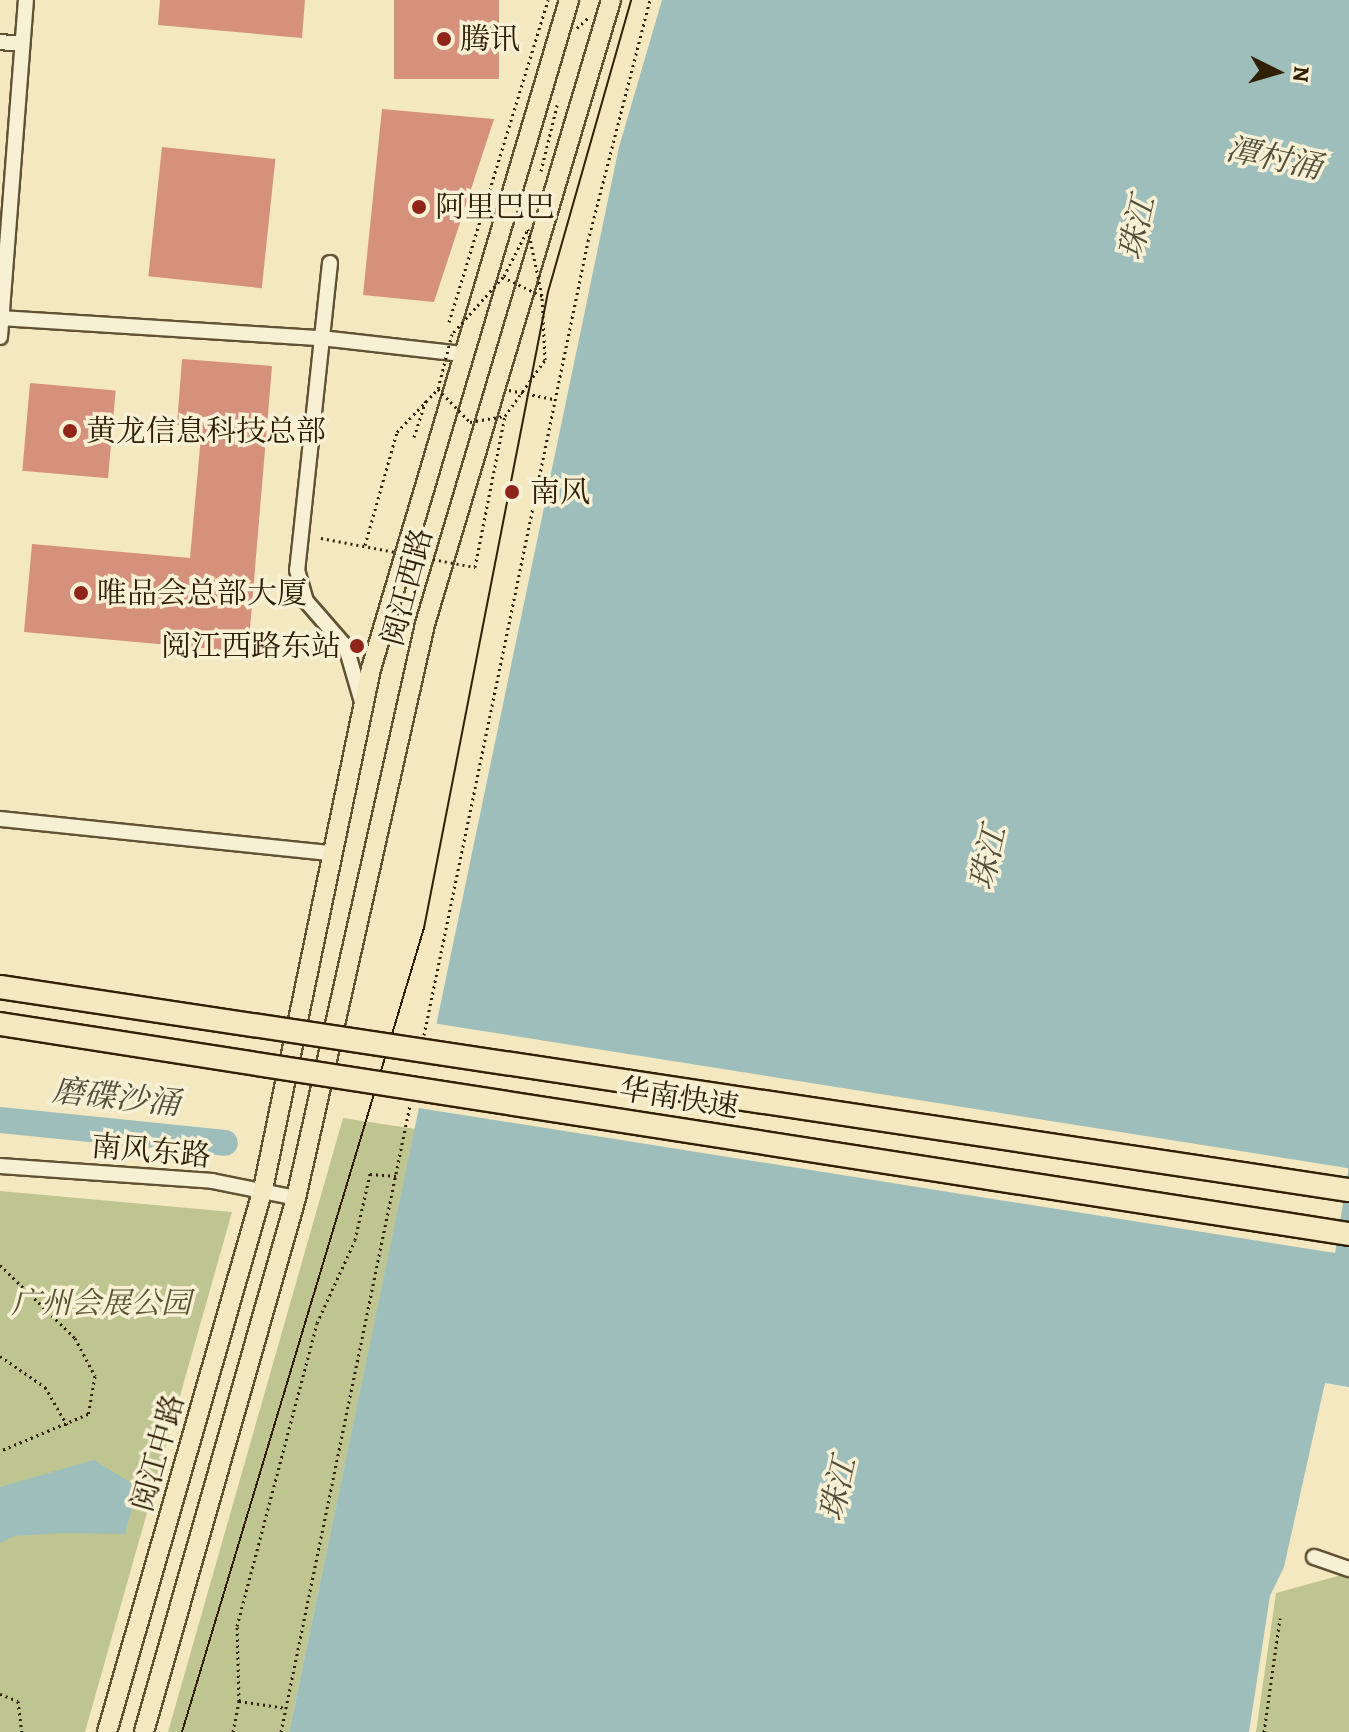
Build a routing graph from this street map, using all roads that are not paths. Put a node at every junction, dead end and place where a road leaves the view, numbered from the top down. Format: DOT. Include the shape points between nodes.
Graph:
graph roads {
  1 [pos="26,0"];
  2 [pos="569,0"];
  3 [pos="604,5"];
  4 [pos="0,42"];
  5 [pos="22,44"];
  6 [pos="330,263"];
  7 [pos="1,318"];
  8 [pos="0,337"];
  9 [pos="321,338"];
  10 [pos="462,354"];
  11 [pos="362,704"];
  12 [pos="0,819"];
  13 [pos="329,853"];
  14 [pos="0,987"];
  15 [pos="0,1024"];
  16 [pos="0,1166"];
  17 [pos="263,1189"];
  18 [pos="1349,1190"];
  19 [pos="296,1198"];
  20 [pos="1349,1234"];
  21 [pos="1314,1557"];
  22 [pos="1349,1569"];
  23 [pos="107,1732"];
  24 [pos="144,1732"];
  1 -- 5 [label="street"];
  2 -- 10 [label="main road, 阅江西路"];
  3 -- 19 [label="main road, 阅江西路" via="425,624"];
  4 -- 5 [label="street"];
  5 -- 7 [label="street"];
  6 -- 9 [label="street"];
  7 -- 8 [label="street"];
  7 -- 9 [label="street"];
  9 -- 10 [label="street"];
  9 -- 11 [label="street" via="297,570 306,601 346,647"];
  10 -- 11 [label="main road, 阅江西路"];
  11 -- 13 [label="main road, 阅江西路"];
  12 -- 13 [label="street"];
  13 -- 17 [label="main road, 阅江西路" via="304,1008"];
  14 -- 18 [label="highway, 华南快速, bridge"];
  15 -- 20 [label="highway, 华南快速, bridge"];
  16 -- 17 [label="street, 南风东路"];
  17 -- 19 [label="street, 南风东路"];
  17 -- 23 [label="main road, 阅江中路"];
  19 -- 24 [label="main road"];
  21 -- 22 [label="street"];
}
